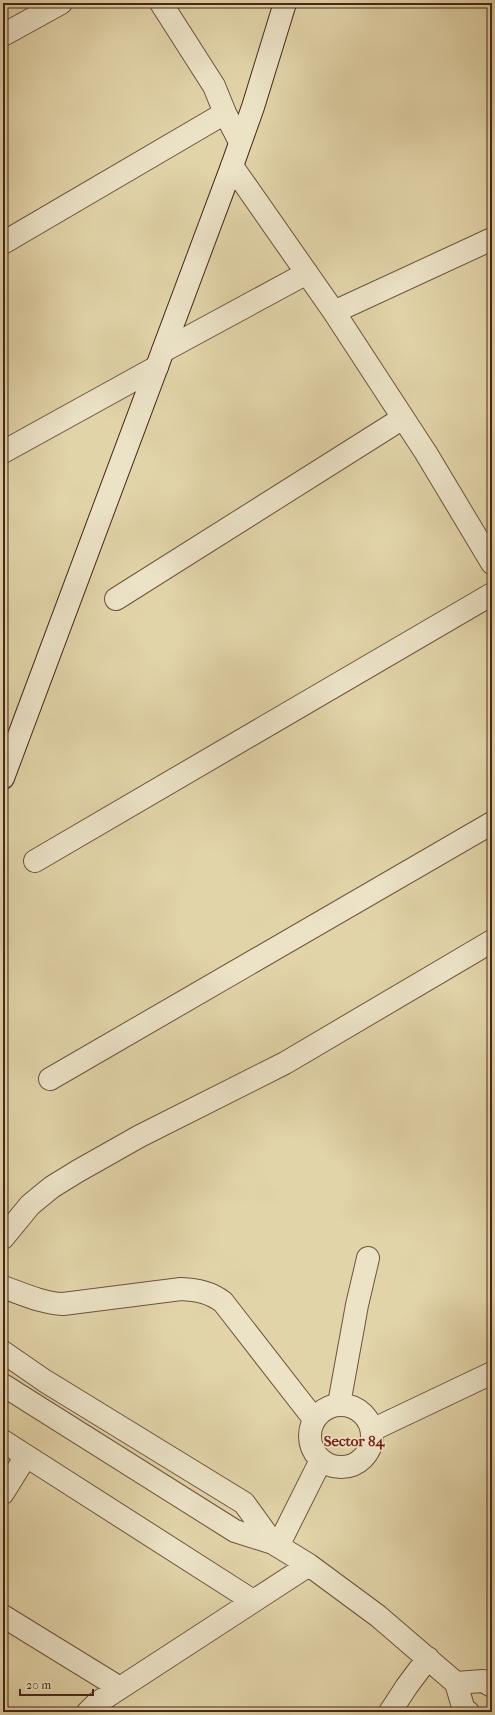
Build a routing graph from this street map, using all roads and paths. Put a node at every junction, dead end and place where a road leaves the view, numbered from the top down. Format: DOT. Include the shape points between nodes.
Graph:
graph roads {
  1 [pos="61,3"];
  2 [pos="161,3"];
  3 [pos="284,3"];
  4 [pos="29,10"];
  5 [pos="3,35"];
  6 [pos="225,113"];
  7 [pos="240,142"];
  8 [pos="232,166"];
  9 [pos="492,240"];
  10 [pos="3,243"];
  11 [pos="307,273"];
  12 [pos="334,312"];
  13 [pos="160,359"];
  14 [pos="403,418"];
  15 [pos="3,452"];
  16 [pos="492,563"];
  17 [pos="492,594"];
  18 [pos="116,599"];
  19 [pos="3,778"];
  20 [pos="492,823"];
  21 [pos="35,862"];
  22 [pos="492,940"];
  23 [pos="50,1078"];
  24 [pos="3,1238"];
  25 [pos="368,1258"];
  26 [pos="3,1287"];
  27 [pos="3,1352"];
  28 [pos="492,1373"];
  29 [pos="44,1381"];
  30 [pos="3,1385"];
  31 [pos="32,1404"];
  32 [pos="339,1404"];
  33 [pos="314,1419"];
  34 [pos="372,1430"];
  35 [pos="3,1442"];
  36 [pos="26,1456"];
  37 [pos="321,1460"];
  38 [pos="3,1493"];
  39 [pos="276,1544"];
  40 [pos="309,1565"];
  41 [pos="253,1601"];
  42 [pos="3,1616"];
  43 [pos="428,1658"];
  44 [pos="489,1681"];
  45 [pos="456,1683"];
  46 [pos="120,1688"];
  47 [pos="88,1712"];
  48 [pos="390,1712"];
  49 [pos="468,1712"];
  1 -- 4 [label="street"];
  2 -- 6 [label="street" via="214,86"];
  3 -- 7 [label="street"];
  4 -- 5 [label="street"];
  6 -- 7 [label="street"];
  6 -- 10 [label="street"];
  7 -- 8 [label="street"];
  8 -- 11 [label="street"];
  8 -- 13 [label="street"];
  9 -- 12 [label="street"];
  11 -- 12 [label="street"];
  11 -- 13 [label="street"];
  12 -- 14 [label="street"];
  13 -- 15 [label="street"];
  13 -- 19 [label="street"];
  14 -- 16 [label="street"];
  14 -- 18 [label="street"];
  17 -- 21 [label="street"];
  20 -- 23 [label="street"];
  22 -- 24 [label="street" via="285,1063 78,1170 30,1204"];
  25 -- 32 [label="street"];
  26 -- 33 [label="street" via="52,1304 181,1290 209,1293 223,1302"];
  27 -- 29 [label="street"];
  28 -- 34 [label="street"];
  29 -- 31 [label="street"];
  29 -- 39 [label="street" via="244,1504"];
  30 -- 31 [label="street"];
  31 -- 39 [label="street" via="235,1531"];
  32 -- 33 [label="street" via="325,1409"];
  32 -- 34 [label="street" via="354,1407 366,1416"];
  33 -- 37 [label="street" via="310,1433 312,1448"];
  34 -- 37 [label="street" via="371,1445 363,1458 342,1466"];
  35 -- 36 [label="street"];
  36 -- 38 [label="street"];
  36 -- 41 [label="street"];
  37 -- 39 [label="street"];
  39 -- 40 [label="street"];
  40 -- 41 [label="street"];
  40 -- 43 [label="street" via="378,1616"];
  41 -- 46 [label="street"];
  42 -- 46 [label="street"];
  43 -- 45 [label="street"];
  43 -- 48 [label="street"];
  44 -- 45 [label="street"];
  45 -- 49 [label="street" via="464,1710"];
  46 -- 47 [label="street"];
}
